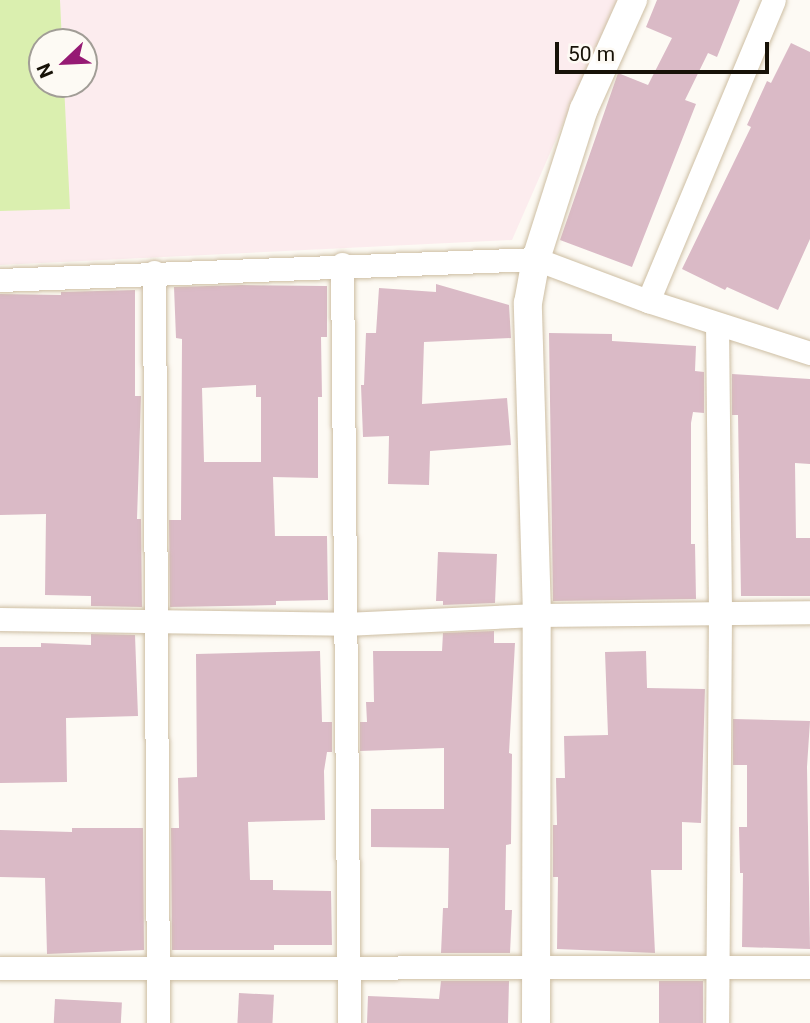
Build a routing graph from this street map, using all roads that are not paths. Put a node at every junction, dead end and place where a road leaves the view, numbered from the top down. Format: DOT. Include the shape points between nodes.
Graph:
graph roads {
  1 [pos="633,0"];
  2 [pos="774,0"];
  3 [pos="536,259"];
  4 [pos="342,264"];
  5 [pos="155,272"];
  6 [pos="0,280"];
  7 [pos="648,301"];
  8 [pos="717,324"];
  9 [pos="810,353"];
  10 [pos="810,612"];
  11 [pos="720,614"];
  12 [pos="537,615"];
  13 [pos="0,619"];
  14 [pos="155,622"];
  15 [pos="345,624"];
  16 [pos="160,967"];
  17 [pos="537,967"];
  18 [pos="717,967"];
  19 [pos="810,967"];
  20 [pos="0,968"];
  21 [pos="350,968"];
  22 [pos="159,1023"];
  23 [pos="349,1023"];
  24 [pos="536,1023"];
  25 [pos="717,1023"];
  1 -- 3 [label="street" via="584,109"];
  2 -- 7 [label="street"];
  3 -- 4 [label="street"];
  3 -- 7 [label="street"];
  3 -- 12 [label="street" via="528,303"];
  4 -- 5 [label="street"];
  4 -- 15 [label="street"];
  5 -- 6 [label="street"];
  5 -- 14 [label="street"];
  7 -- 8 [label="street"];
  8 -- 9 [label="street"];
  8 -- 11 [label="street"];
  10 -- 11 [label="street"];
  11 -- 12 [label="street"];
  11 -- 18 [label="street"];
  12 -- 15 [label="street"];
  12 -- 17 [label="street"];
  13 -- 14 [label="street"];
  14 -- 15 [label="street"];
  14 -- 16 [label="street"];
  15 -- 21 [label="street"];
  16 -- 20 [label="street"];
  16 -- 21 [label="street"];
  16 -- 22 [label="street"];
  17 -- 18 [label="street"];
  17 -- 21 [label="street"];
  17 -- 24 [label="street"];
  18 -- 19 [label="street"];
  18 -- 25 [label="street"];
  21 -- 23 [label="street"];
}
